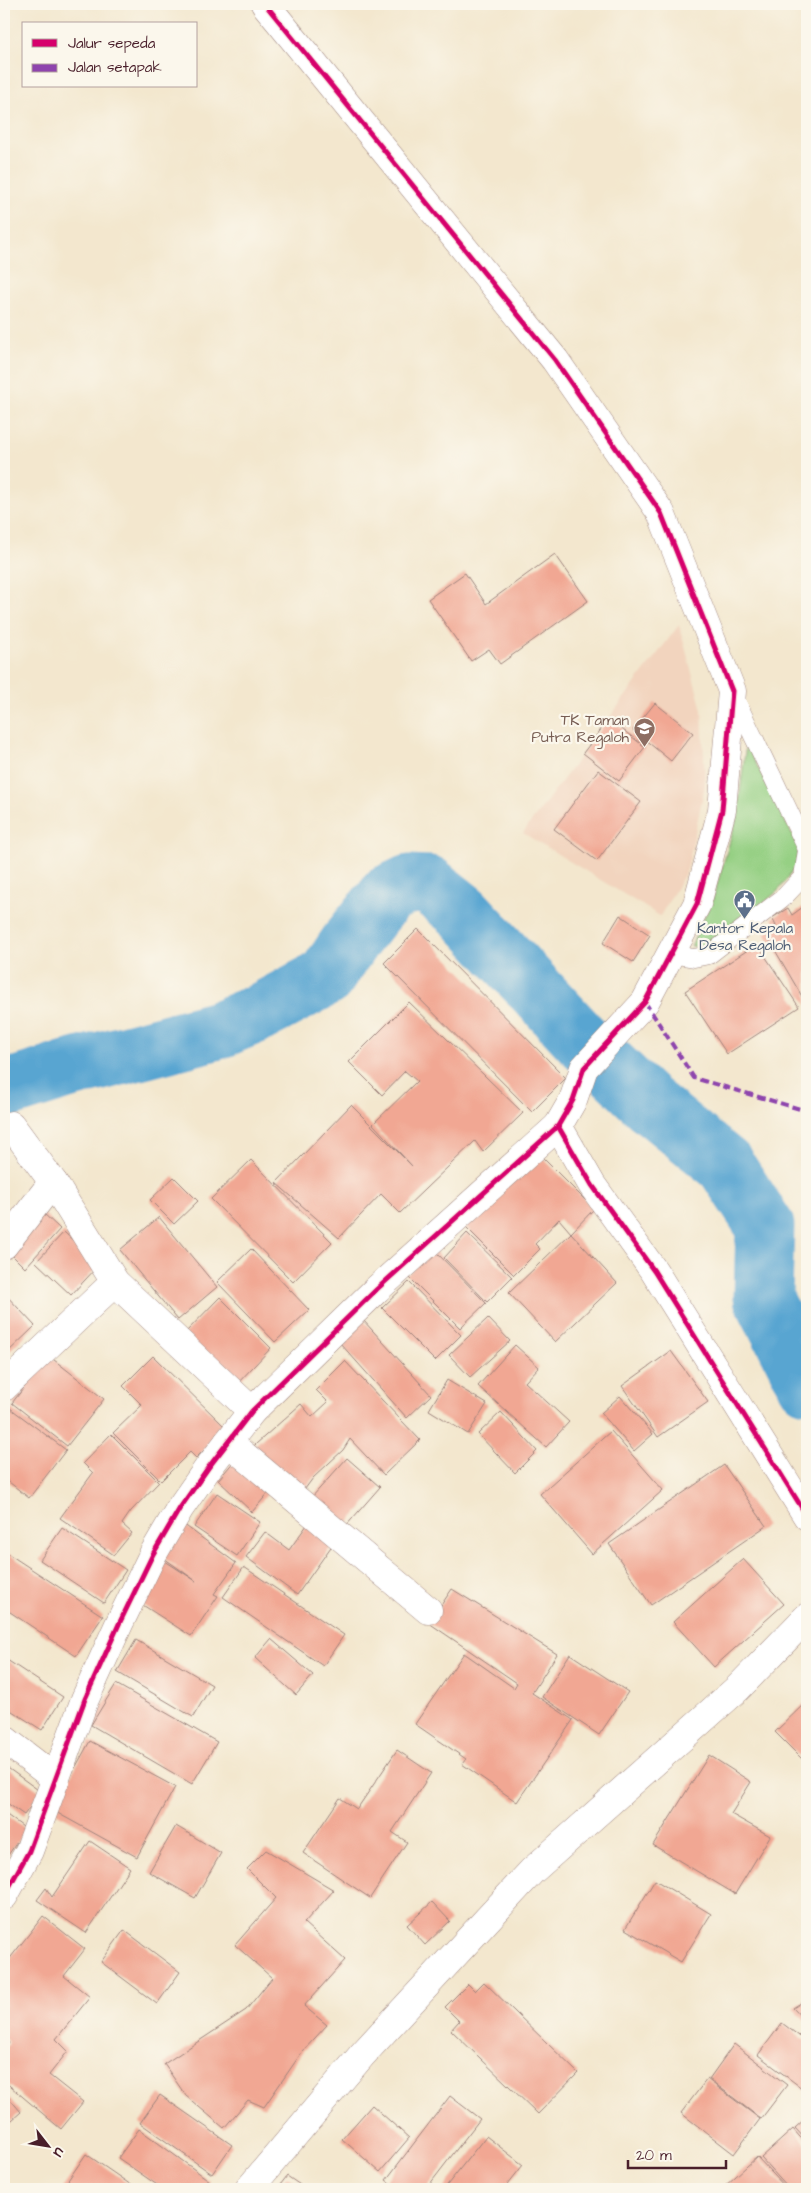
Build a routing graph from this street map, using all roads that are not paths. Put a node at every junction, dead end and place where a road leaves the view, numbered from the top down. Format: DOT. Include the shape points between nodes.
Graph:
graph roads {
  1 [pos="265,4"];
  2 [pos="732,691"];
  3 [pos="807,850"];
  4 [pos="671,954"];
  5 [pos="11,1125"];
  6 [pos="558,1126"];
  7 [pos="53,1182"];
  8 [pos="4,1245"];
  9 [pos="116,1282"];
  10 [pos="4,1387"];
  11 [pos="252,1411"];
  12 [pos="228,1442"];
  13 [pos="807,1516"];
  14 [pos="428,1610"];
  15 [pos="807,1617"];
  16 [pos="4,1739"];
  17 [pos="56,1779"];
  18 [pos="4,1896"];
  19 [pos="249,2189"];
  1 -- 2 [label="street" via="555,360 661,513"];
  2 -- 3 [label="lane"];
  2 -- 4 [label="street" via="722,810 697,904"];
  3 -- 4 [label="lane" via="803,876 784,897 709,955 694,958"];
  4 -- 6 [label="street" via="645,1002 584,1068 573,1100"];
  5 -- 7 [label="street"];
  6 -- 11 [label="street" via="377,1289"];
  6 -- 13 [label="street" via="592,1185 654,1271"];
  7 -- 8 [label="street"];
  7 -- 9 [label="street"];
  9 -- 10 [label="street"];
  9 -- 11 [label="street"];
  11 -- 12 [label="street"];
  12 -- 14 [label="street"];
  12 -- 17 [label="street" via="180,1508 153,1554 85,1699"];
  15 -- 19 [label="street" via="738,1688 532,1871 362,2055"];
  16 -- 17 [label="street"];
  17 -- 18 [label="street" via="29,1850"];
}
